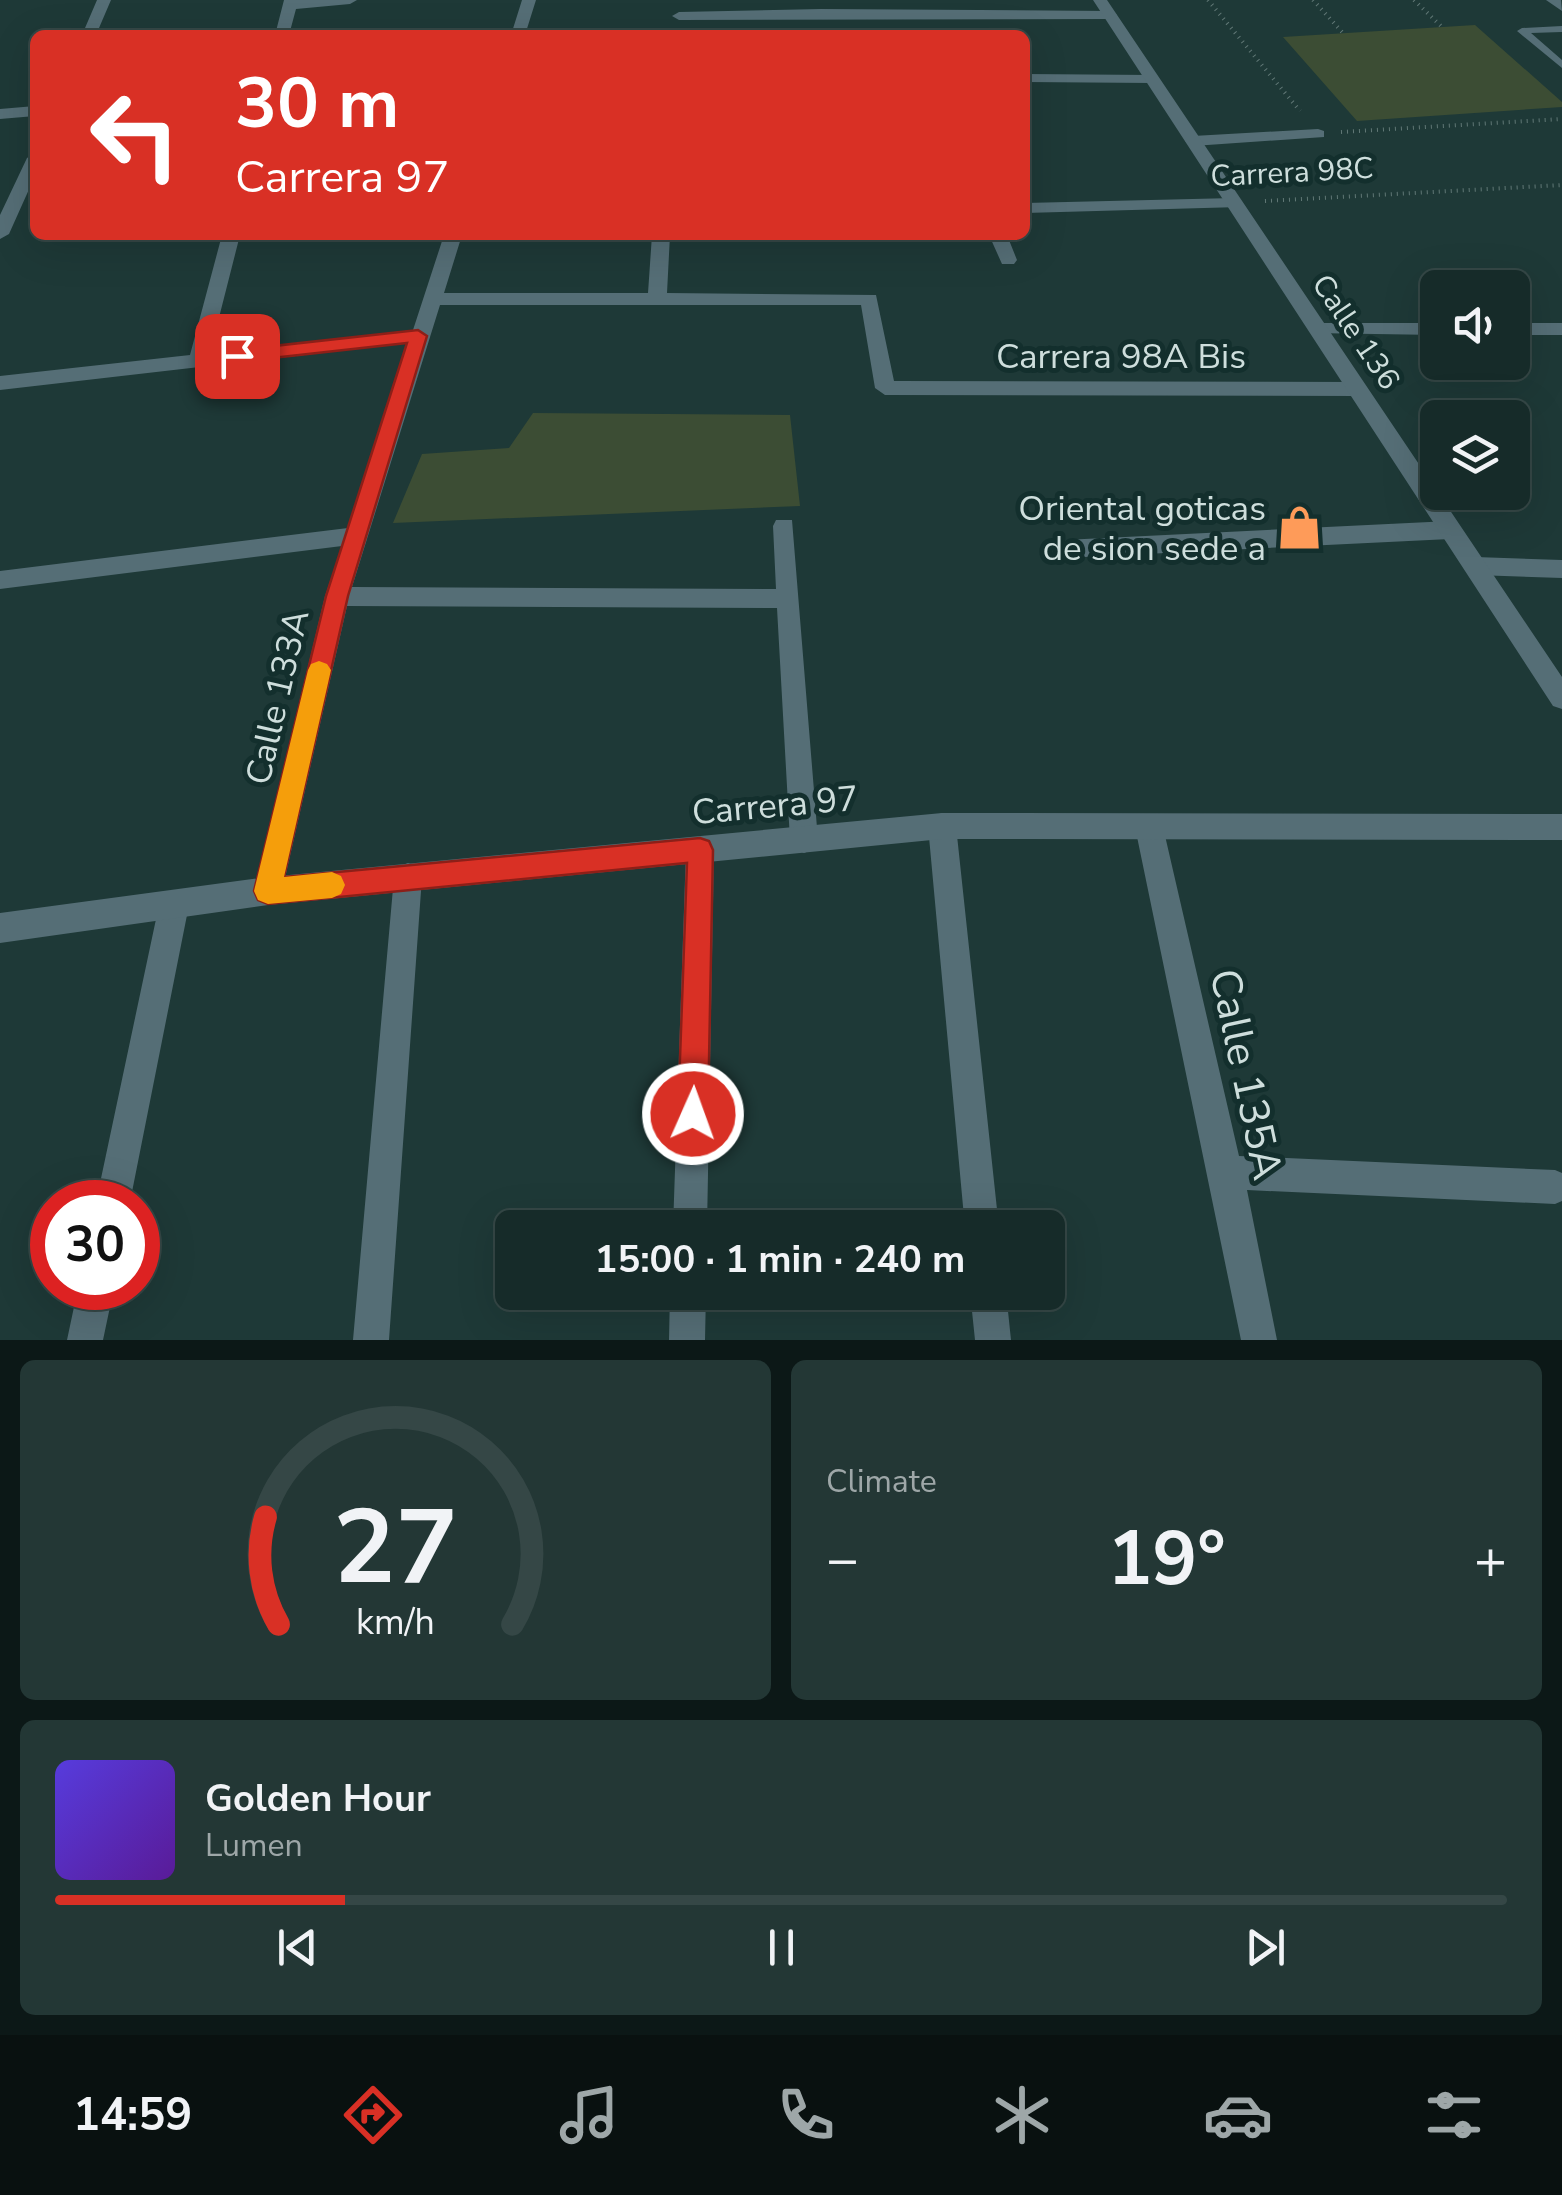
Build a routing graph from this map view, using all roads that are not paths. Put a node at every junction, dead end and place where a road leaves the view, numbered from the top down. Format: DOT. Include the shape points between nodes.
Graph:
graph roads {
  1 [pos="104,0"];
  2 [pos="350,0"];
  3 [pos="529,0"];
  4 [pos="681,0"];
  5 [pos="1553,0"];
  6 [pos="291,2"];
  7 [pos="820,6"];
  8 [pos="1105,8"];
  9 [pos="1562,8"];
  10 [pos="680,16"];
  11 [pos="1562,29"];
  12 [pos="92,30"];
  13 [pos="283,30"];
  14 [pos="520,30"];
  15 [pos="678,30"];
  16 [pos="1562,65"];
  17 [pos="1030,78"];
  18 [pos="1152,79"];
  19 [pos="30,111"];
  20 [pos="0,114"];
  21 [pos="1318,134"];
  22 [pos="1193,141"];
  23 [pos="30,169"];
  24 [pos="1234,203"];
  25 [pos="1030,208"];
  26 [pos="0,234"];
  27 [pos="230,240"];
  28 [pos="451,240"];
  29 [pos="661,240"];
  30 [pos="1000,240"];
  31 [pos="1008,260"];
  32 [pos="430,299"];
  33 [pos="656,299"];
  34 [pos="1318,329"];
  35 [pos="1420,329"];
  36 [pos="1530,329"];
  37 [pos="1562,329"];
  38 [pos="418,336"];
  39 [pos="198,361"];
  40 [pos="0,383"];
  41 [pos="1358,389"];
  42 [pos="784,526"];
  43 [pos="1450,530"];
  44 [pos="355,536"];
  45 [pos="1064,549"];
  46 [pos="1474,566"];
  47 [pos="1562,570"];
  48 [pos="0,580"];
  49 [pos="337,596"];
  50 [pos="788,599"];
  51 [pos="1562,698"];
  52 [pos="942,826"];
  53 [pos="1149,826"];
  54 [pos="1562,826"];
  55 [pos="804,840"];
  56 [pos="700,850"];
  57 [pos="408,878"];
  58 [pos="268,891"];
  59 [pos="174,904"];
  60 [pos="0,928"];
  61 [pos="1226,1172"];
  62 [pos="118,1180"];
  63 [pos="1555,1187"];
  64 [pos="690,1210"];
  65 [pos="980,1210"];
  66 [pos="91,1310"];
  67 [pos="688,1310"];
  68 [pos="990,1310"];
  69 [pos="85,1340"];
  70 [pos="371,1340"];
  71 [pos="687,1340"];
  72 [pos="993,1340"];
  73 [pos="1259,1340"];
  1 -- 12 [label="street"];
  2 -- 6 [label="street"];
  3 -- 14 [label="street"];
  4 -- 10 [label="street"];
  5 -- 9 [label="street"];
  6 -- 13 [label="street"];
  7 -- 8 [label="street"];
  7 -- 10 [label="street"];
  8 -- 18 [label="street, Calle 136"];
  10 -- 15 [label="street"];
  11 -- 16 [label="lane" via="1522,31"];
  17 -- 18 [label="street"];
  18 -- 22 [label="street, Calle 136"];
  19 -- 20 [label="street"];
  21 -- 22 [label="street"];
  22 -- 24 [label="street, Calle 136"];
  23 -- 26 [label="street"];
  24 -- 25 [label="street, Carrera 98C"];
  24 -- 34 [label="street, Calle 136"];
  27 -- 39 [label="street"];
  28 -- 32 [label="street, Calle 133A"];
  29 -- 33 [label="street"];
  30 -- 31 [label="street"];
  32 -- 33 [label="street"];
  32 -- 38 [label="street, Calle 133A"];
  33 -- 41 [label="street, Carrera 98A Bis" via="869,299 885,388"];
  34 -- 35 [label="street"];
  34 -- 41 [label="street, Calle 136"];
  36 -- 37 [label="street"];
  38 -- 39 [label="street"];
  38 -- 44 [label="street, Calle 133A"];
  39 -- 40 [label="street"];
  41 -- 43 [label="street, Calle 136"];
  42 -- 50 [label="street"];
  43 -- 45 [label="street"];
  43 -- 46 [label="street, Calle 136"];
  44 -- 48 [label="street"];
  44 -- 49 [label="street, Calle 133A"];
  46 -- 47 [label="street"];
  46 -- 51 [label="street, Calle 136"];
  49 -- 50 [label="street"];
  49 -- 58 [label="street, Calle 133A"];
  50 -- 55 [label="street"];
  52 -- 53 [label="street, Carrera 97"];
  52 -- 55 [label="street, Carrera 97"];
  52 -- 65 [label="street"];
  53 -- 54 [label="street, Carrera 97"];
  53 -- 61 [label="street, Calle 135A"];
  55 -- 56 [label="street, Carrera 97"];
  56 -- 57 [label="street, Carrera 97"];
  56 -- 64 [label="street"];
  57 -- 58 [label="street, Carrera 97"];
  57 -- 70 [label="street"];
  58 -- 59 [label="street, Carrera 97"];
  59 -- 60 [label="street, Carrera 97"];
  59 -- 62 [label="street"];
  61 -- 63 [label="street"];
  61 -- 73 [label="street, Calle 135A"];
  66 -- 69 [label="street"];
  67 -- 71 [label="street"];
  68 -- 72 [label="street"];
}
